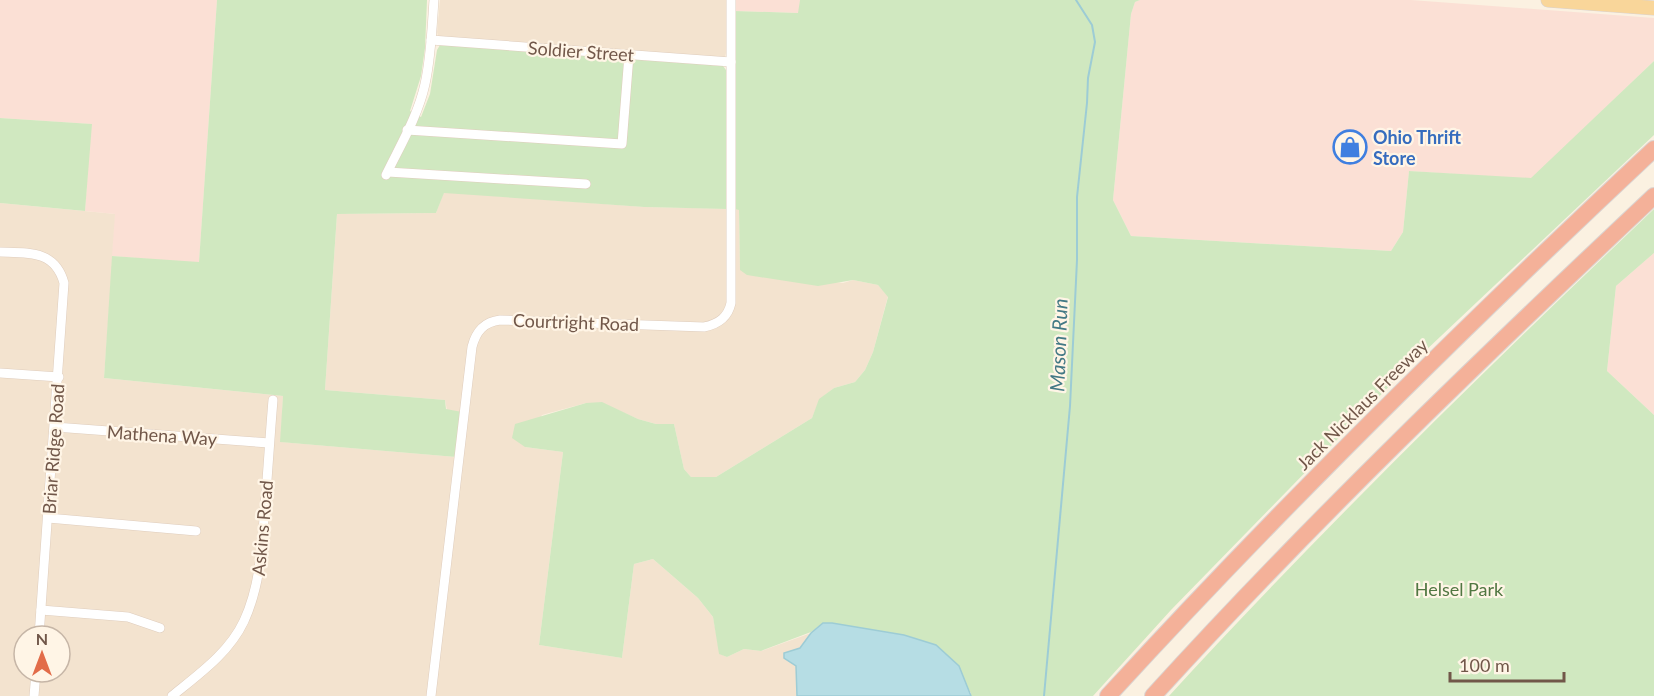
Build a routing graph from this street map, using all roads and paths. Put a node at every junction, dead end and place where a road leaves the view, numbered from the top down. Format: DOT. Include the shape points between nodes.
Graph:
graph roads {
  1 [pos="434,0"];
  2 [pos="731,0"];
  3 [pos="1548,0"];
  4 [pos="1654,8"];
  5 [pos="431,40"];
  6 [pos="629,55"];
  7 [pos="730,62"];
  8 [pos="408,130"];
  9 [pos="1654,149"];
  10 [pos="586,184"];
  11 [pos="1654,196"];
  12 [pos="0,252"];
  13 [pos="0,373"];
  14 [pos="59,377"];
  15 [pos="273,400"];
  16 [pos="55,427"];
  17 [pos="270,443"];
  18 [pos="48,518"];
  19 [pos="196,531"];
  20 [pos="41,610"];
  21 [pos="40,624"];
  22 [pos="160,628"];
  23 [pos="172,696"];
  24 [pos="431,696"];
  25 [pos="1108,696"];
  26 [pos="1153,696"];
  1 -- 5 [label="street"];
  2 -- 7 [label="street, Courtright Road"];
  3 -- 4 [label="main road"];
  5 -- 6 [label="street, Soldier Street"];
  5 -- 8 [label="street" via="425,86"];
  6 -- 7 [label="street, Soldier Street"];
  6 -- 8 [label="street" via="622,144"];
  7 -- 24 [label="street, Courtright Road" via="731,303 726,316 704,327 500,320 483,326 475,337"];
  8 -- 10 [label="street" via="387,175"];
  9 -- 25 [label="highway, Jack Nicklaus Freeway" via="1380,411"];
  11 -- 26 [label="highway" via="1393,445"];
  12 -- 14 [label="street, Briar Ridge Road" via="37,254 55,265 64,283"];
  13 -- 14 [label="street"];
  14 -- 16 [label="street, Briar Ridge Road"];
  15 -- 17 [label="street, Askins Road"];
  16 -- 17 [label="street, Mathena Way"];
  16 -- 18 [label="street, Briar Ridge Road"];
  17 -- 23 [label="street, Askins Road" via="262,554 255,593 244,622 208,668"];
  18 -- 19 [label="street"];
  18 -- 20 [label="street, Briar Ridge Road"];
  20 -- 21 [label="street, Briar Ridge Road"];
  20 -- 22 [label="street" via="128,617"];
}
